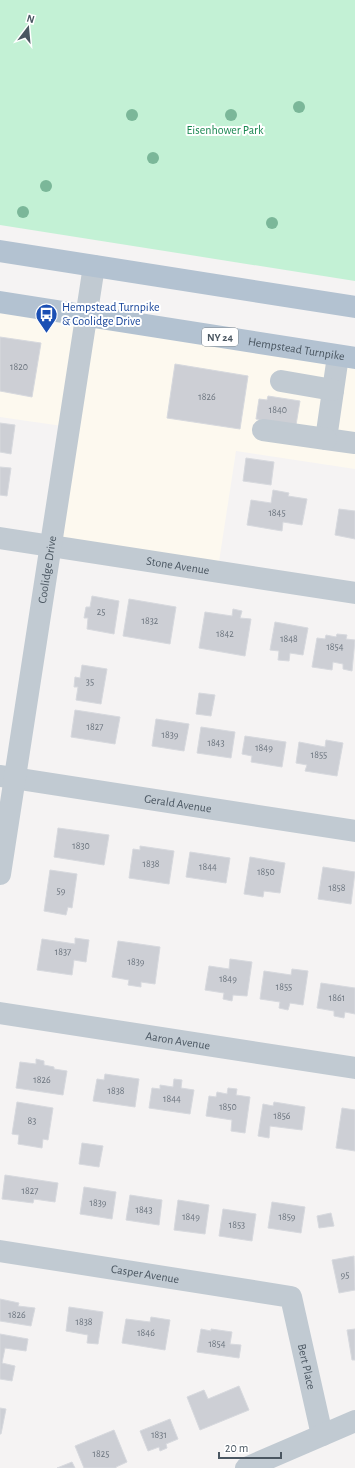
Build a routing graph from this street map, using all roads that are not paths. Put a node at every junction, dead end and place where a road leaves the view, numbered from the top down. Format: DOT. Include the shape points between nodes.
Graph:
graph roads {
  1 [pos="0,251"];
  2 [pos="94,266"];
  3 [pos="0,302"];
  4 [pos="355,307"];
  5 [pos="86,315"];
  6 [pos="346,357"];
  7 [pos="281,381"];
  8 [pos="333,390"];
  9 [pos="263,430"];
  10 [pos="326,439"];
  11 [pos="355,443"];
  12 [pos="0,538"];
  13 [pos="50,546"];
  14 [pos="355,593"];
  15 [pos="7,777"];
  16 [pos="355,831"];
  17 [pos="0,874"];
  18 [pos="0,1013"];
  19 [pos="355,1068"];
  20 [pos="0,1251"];
  21 [pos="291,1297"];
  22 [pos="355,1421"];
  23 [pos="322,1435"];
  24 [pos="246,1468"];
  1 -- 2 [label="main road"];
  2 -- 4 [label="main road"];
  2 -- 5 [label="street, Coolidge Drive"];
  3 -- 5 [label="main road, Hempstead Turnpike / NY 24"];
  5 -- 6 [label="main road, Hempstead Turnpike / NY 24"];
  5 -- 13 [label="street, Coolidge Drive"];
  6 -- 8 [label="street"];
  7 -- 8 [label="street"];
  8 -- 10 [label="street"];
  9 -- 10 [label="street"];
  10 -- 11 [label="street"];
  12 -- 13 [label="street, Stone Avenue"];
  13 -- 14 [label="street, Stone Avenue"];
  13 -- 15 [label="street, Coolidge Drive"];
  15 -- 16 [label="street, Gerald Avenue"];
  15 -- 17 [label="street, Coolidge Drive"];
  18 -- 19 [label="street, Aaron Avenue"];
  20 -- 21 [label="street, Casper Avenue"];
  21 -- 23 [label="street, Bert Place"];
  22 -- 23 [label="street"];
  23 -- 24 [label="street"];
}
